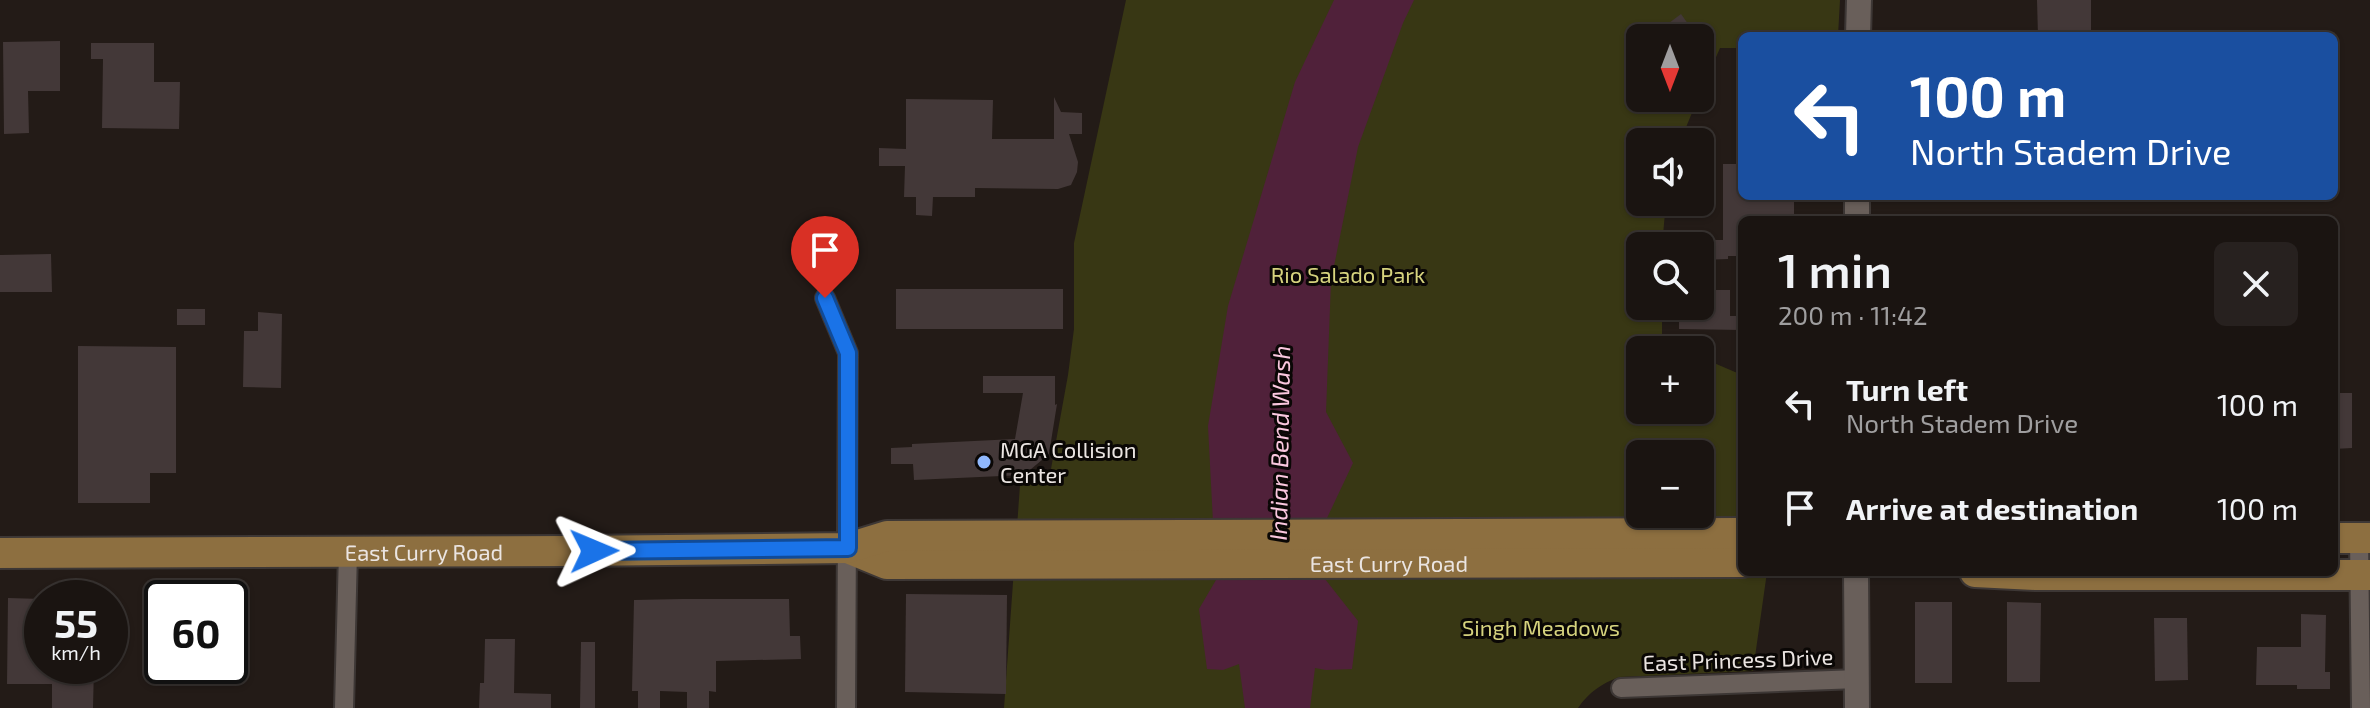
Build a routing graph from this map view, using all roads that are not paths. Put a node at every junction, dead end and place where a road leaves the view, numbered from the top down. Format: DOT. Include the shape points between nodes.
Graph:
graph roads {
  1 [pos="1859,0"];
  2 [pos="1858,32"];
  3 [pos="825,298"];
  4 [pos="1738,533"];
  5 [pos="2354,538"];
  6 [pos="848,548"];
  7 [pos="1344,548"];
  8 [pos="348,552"];
  9 [pos="0,553"];
  10 [pos="1738,562"];
  11 [pos="2338,575"];
  12 [pos="2365,575"];
  13 [pos="1856,576"];
  14 [pos="1858,679"];
  15 [pos="1621,688"];
  16 [pos="344,708"];
  17 [pos="846,708"];
  18 [pos="1857,708"];
  19 [pos="2361,708"];
  1 -- 2 [label="street"];
  3 -- 6 [label="street" via="848,353"];
  4 -- 7 [label="main road, East Curry Road"];
  5 -- 12 [label="street"];
  6 -- 7 [label="main road, East Curry Road" via="887,536"];
  6 -- 8 [label="main road, East Curry Road"];
  6 -- 17 [label="street"];
  7 -- 10 [label="main road, East Curry Road"];
  8 -- 9 [label="main road, East Curry Road"];
  8 -- 16 [label="street"];
  11 -- 12 [label="main road"];
  12 -- 19 [label="street"];
  13 -- 14 [label="street"];
  14 -- 15 [label="street, East Princess Drive"];
  14 -- 18 [label="street"];
}
